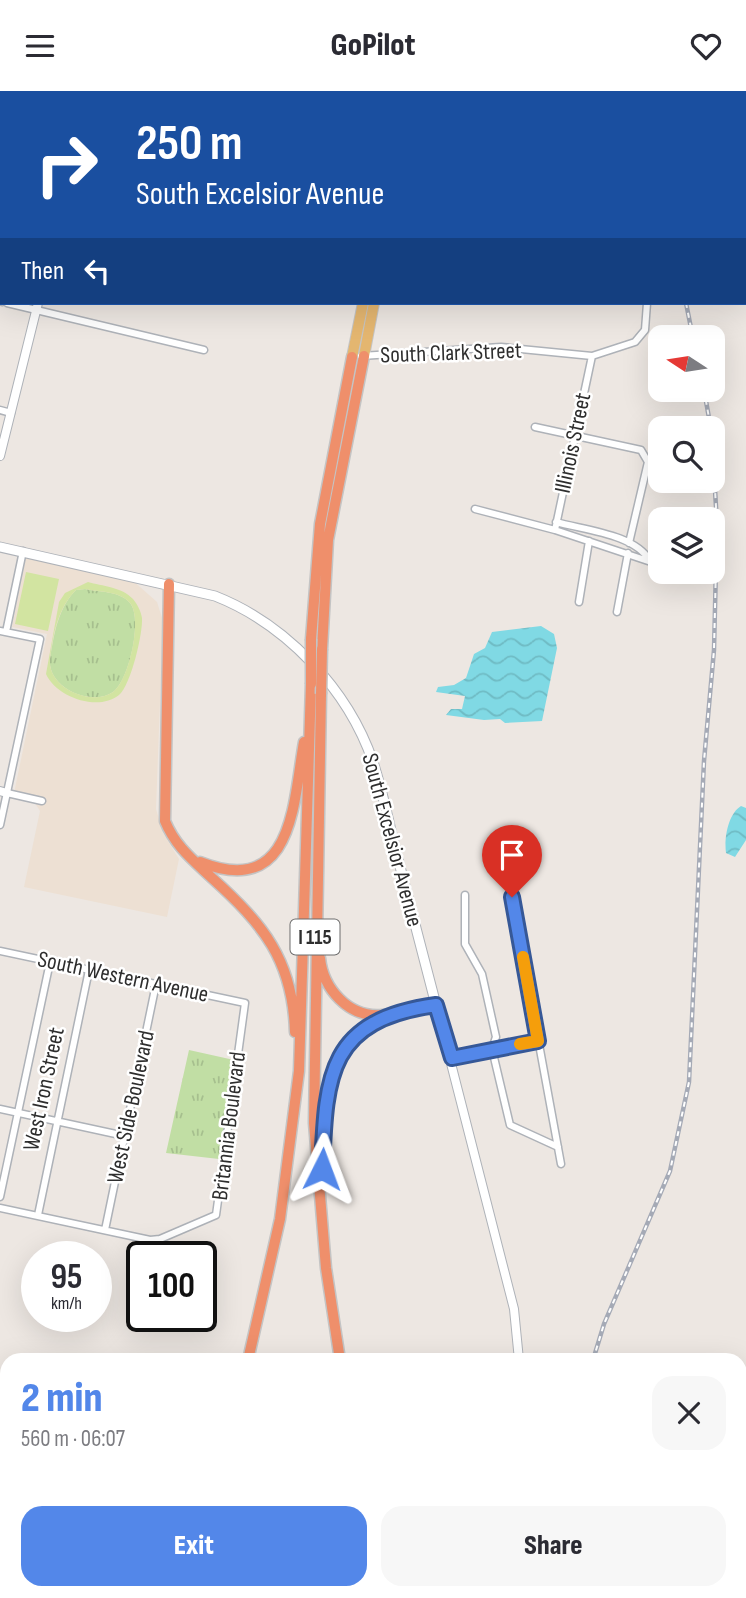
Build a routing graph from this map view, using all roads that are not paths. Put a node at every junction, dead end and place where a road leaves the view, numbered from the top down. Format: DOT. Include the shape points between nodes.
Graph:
graph roads {
  1 [pos="363,305"];
  2 [pos="373,305"];
  3 [pos="648,305"];
  4 [pos="37,306"];
  5 [pos="204,350"];
  6 [pos="592,356"];
  7 [pos="358,357"];
  8 [pos="0,410"];
  9 [pos="11,413"];
  10 [pos="534,427"];
  11 [pos="576,435"];
  12 [pos="0,456"];
  13 [pos="475,509"];
  14 [pos="555,526"];
  15 [pos="589,541"];
  16 [pos="629,543"];
  17 [pos="0,547"];
  18 [pos="23,551"];
  19 [pos="628,553"];
  20 [pos="169,584"];
  21 [pos="579,602"];
  22 [pos="617,612"];
  23 [pos="3,631"];
  24 [pos="314,688"];
  25 [pos="4,792"];
  26 [pos="42,801"];
  27 [pos="0,825"];
  28 [pos="190,858"];
  29 [pos="317,860"];
  30 [pos="465,895"];
  31 [pos="512,897"];
  32 [pos="0,951"];
  33 [pos="50,962"];
  34 [pos="89,970"];
  35 [pos="156,984"];
  36 [pos="245,1003"];
  37 [pos="436,1005"];
  38 [pos="392,1014"];
  39 [pos="538,1041"];
  40 [pos="492,1049"];
  41 [pos="452,1058"];
  42 [pos="0,1109"];
  43 [pos="17,1112"];
  44 [pos="293,1113"];
  45 [pos="56,1121"];
  46 [pos="125,1136"];
  47 [pos="558,1147"];
  48 [pos="561,1164"];
  49 [pos="0,1197"];
  50 [pos="0,1208"];
  51 [pos="320,1213"];
  52 [pos="38,1215"];
  53 [pos="105,1230"];
  54 [pos="250,1353"];
  55 [pos="339,1353"];
  56 [pos="518,1353"];
  1 -- 7 [label="main road"];
  2 -- 7 [label="main road"];
  3 -- 6 [label="street" via="645,330 635,342"];
  4 -- 5 [label="street"];
  4 -- 9 [label="street"];
  6 -- 7 [label="street, South Clark Street" via="501,347"];
  6 -- 11 [label="street, Illinois Street"];
  7 -- 24 [label="highway, I 115, bridge" via="328,540 322,649"];
  7 -- 24 [label="highway, I 115, bridge" via="320,524 311,639"];
  8 -- 9 [label="street"];
  9 -- 12 [label="street"];
  10 -- 11 [label="street"];
  11 -- 14 [label="street, Illinois Street"];
  11 -- 16 [label="street" via="642,450 646,455"];
  13 -- 14 [label="street"];
  14 -- 15 [label="street"];
  14 -- 16 [label="street"];
  15 -- 19 [label="street"];
  15 -- 21 [label="street"];
  16 -- 19 [label="street" via="651,562"];
  17 -- 18 [label="main road, South Excelsior Avenue"];
  18 -- 20 [label="main road, South Excelsior Avenue"];
  18 -- 23 [label="street"];
  19 -- 22 [label="street"];
  20 -- 28 [label="highway" via="165,821 172,839"];
  20 -- 37 [label="main road, South Excelsior Avenue" via="235,604 270,626 315,667 347,707 372,761"];
  23 -- 25 [label="street" via="40,639"];
  24 -- 28 [label="highway" via="295,804 281,846 244,869 222,869"];
  24 -- 29 [label="highway, I 115"];
  24 -- 44 [label="highway, I 115" via="301,1041"];
  25 -- 26 [label="street"];
  25 -- 27 [label="street"];
  28 -- 44 [label="highway" via="256,920 282,960 294,1011"];
  29 -- 38 [label="highway" via="318,948 326,983 360,1012"];
  29 -- 51 [label="highway, I 115" via="313,1075"];
  30 -- 40 [label="street" via="465,944 482,974 496,1037"];
  31 -- 39 [label="street"];
  32 -- 33 [label="street, South Western Avenue"];
  33 -- 34 [label="street, South Western Avenue"];
  33 -- 43 [label="street"];
  34 -- 35 [label="street, South Western Avenue"];
  34 -- 45 [label="street, West Iron Street"];
  35 -- 36 [label="street, South Western Avenue"];
  35 -- 46 [label="street, West Side Boulevard"];
  36 -- 53 [label="street, Britannia Boulevard" via="216,1215 155,1240"];
  37 -- 38 [label="highway"];
  37 -- 41 [label="street, South Excelsior Avenue"];
  38 -- 51 [label="highway" via="349,1043 332,1071 325,1105"];
  39 -- 40 [label="street"];
  39 -- 47 [label="street"];
  40 -- 41 [label="street"];
  40 -- 47 [label="street" via="510,1125"];
  41 -- 56 [label="street, South Excelsior Avenue" via="514,1309"];
  42 -- 43 [label="street"];
  43 -- 45 [label="street"];
  43 -- 49 [label="street"];
  44 -- 54 [label="highway, I 115" via="280,1219"];
  45 -- 46 [label="street"];
  45 -- 52 [label="street, West Iron Street"];
  46 -- 53 [label="street, West Side Boulevard"];
  47 -- 48 [label="street"];
  50 -- 52 [label="street"];
  51 -- 55 [label="highway, I 115"];
  52 -- 53 [label="street"];
}
